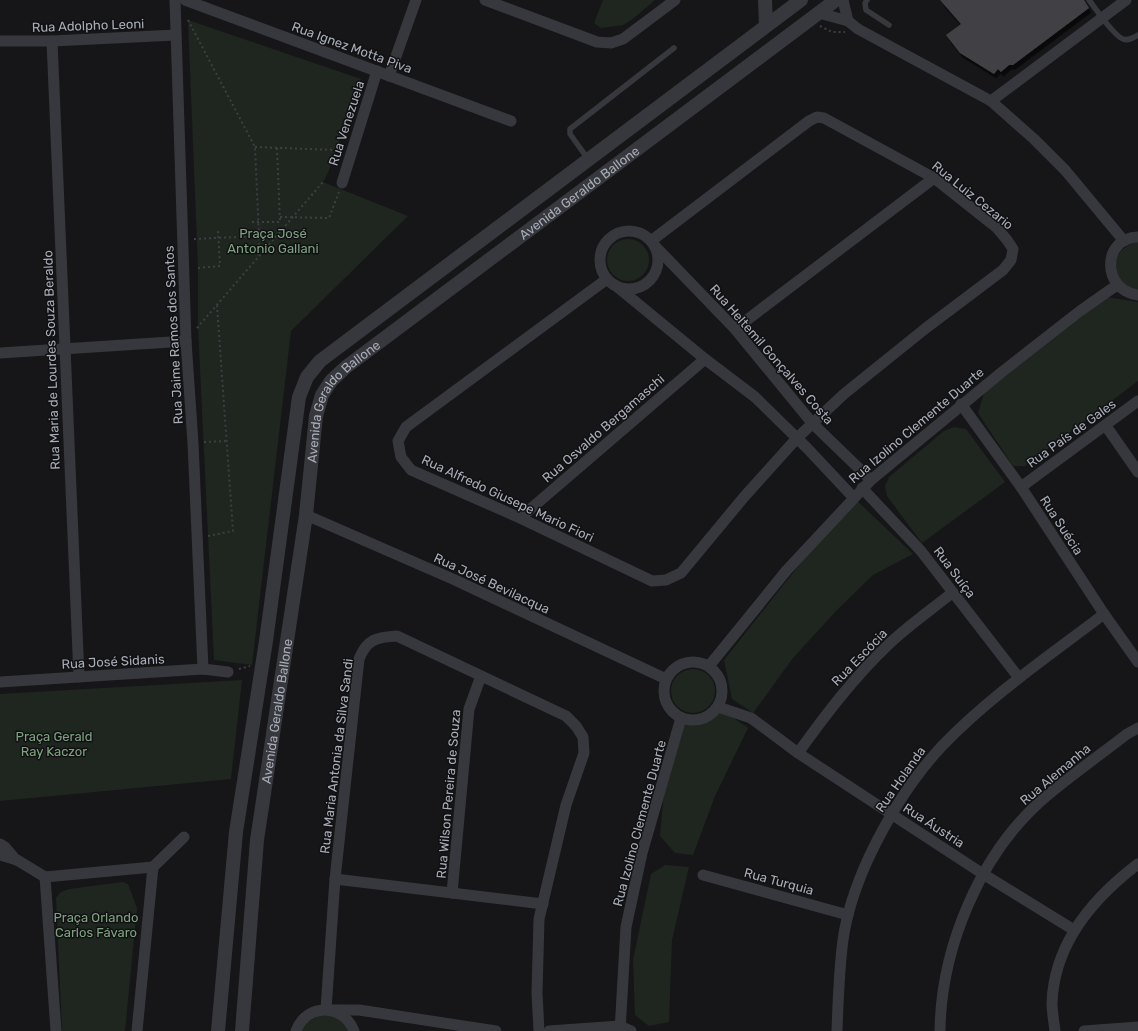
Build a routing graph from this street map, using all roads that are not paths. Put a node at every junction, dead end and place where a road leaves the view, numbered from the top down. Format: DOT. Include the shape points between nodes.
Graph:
graph roads {
  1 [pos="175,0"];
  2 [pos="184,0"];
  3 [pos="416,0"];
  4 [pos="485,0"];
  5 [pos="675,0"];
  6 [pos="765,0"];
  7 [pos="801,0"];
  8 [pos="836,0"];
  9 [pos="843,0"];
  10 [pos="867,0"];
  11 [pos="1089,0"];
  12 [pos="1126,0"];
  13 [pos="819,13"];
  14 [pos="1103,18"];
  15 [pos="848,22"];
  16 [pos="888,25"];
  17 [pos="766,26"];
  18 [pos="176,35"];
  19 [pos="1138,35"];
  20 [pos="0,41"];
  21 [pos="52,41"];
  22 [pos="674,48"];
  23 [pos="377,71"];
  24 [pos="389,76"];
  25 [pos="991,101"];
  26 [pos="511,121"];
  27 [pos="589,159"];
  28 [pos="934,178"];
  29 [pos="342,183"];
  30 [pos="1138,237"];
  31 [pos="1124,241"];
  32 [pos="653,243"];
  33 [pos="611,282"];
  34 [pos="1117,285"];
  35 [pos="1138,295"];
  36 [pos="735,329"];
  37 [pos="186,340"];
  38 [pos="64,349"];
  39 [pos="0,353"];
  40 [pos="705,359"];
  41 [pos="1138,401"];
  42 [pos="961,404"];
  43 [pos="813,424"];
  44 [pos="1106,426"];
  45 [pos="797,438"];
  46 [pos="1138,472"];
  47 [pos="870,480"];
  48 [pos="1021,487"];
  49 [pos="862,488"];
  50 [pos="853,497"];
  51 [pos="306,515"];
  52 [pos="520,518"];
  53 [pos="952,593"];
  54 [pos="1104,614"];
  55 [pos="1138,662"];
  56 [pos="709,666"];
  57 [pos="203,669"];
  58 [pos="228,672"];
  59 [pos="481,676"];
  60 [pos="79,677"];
  61 [pos="666,678"];
  62 [pos="1019,678"];
  63 [pos="0,682"];
  64 [pos="718,707"];
  65 [pos="681,718"];
  66 [pos="1138,728"];
  67 [pos="798,753"];
  68 [pos="892,814"];
  69 [pos="184,837"];
  70 [pos="0,844"];
  71 [pos="0,855"];
  72 [pos="17,860"];
  73 [pos="1138,864"];
  74 [pos="153,867"];
  75 [pos="983,874"];
  76 [pos="703,876"];
  77 [pos="45,877"];
  78 [pos="335,879"];
  79 [pos="452,893"];
  80 [pos="543,904"];
  81 [pos="848,915"];
  82 [pos="1074,930"];
  83 [pos="329,1010"];
  84 [pos="1138,1027"];
  85 [pos="620,1029"];
  86 [pos="56,1031"];
  87 [pos="137,1031"];
  88 [pos="218,1031"];
  89 [pos="242,1031"];
  90 [pos="296,1031"];
  91 [pos="354,1031"];
  92 [pos="496,1031"];
  93 [pos="539,1031"];
  94 [pos="549,1031"];
  95 [pos="631,1031"];
  96 [pos="837,1031"];
  97 [pos="940,1031"];
  98 [pos="1055,1031"];
  99 [pos="1084,1031"];
  1 -- 18 [label="street, Rua Jaime Ramos dos Santos"];
  2 -- 23 [label="street, Rua Ignez Motta Piva"];
  3 -- 24 [label="street"];
  4 -- 5 [label="street" via="597,42 611,43 623,39"];
  6 -- 17 [label="street"];
  7 -- 17 [label="street, Avenida Geraldo Ballone"];
  8 -- 13 [label="street, Avenida Geraldo Ballone"];
  9 -- 15 [label="street"];
  10 -- 16 [label="lane" via="866,10"];
  11 -- 14 [label="lane"];
  12 -- 14 [label="street"];
  13 -- 15 [label="street"];
  13 -- 51 [label="street, Avenida Geraldo Ballone" via="352,362 331,381 322,395 316,416"];
  14 -- 19 [label="lane" via="1114,34 1123,39"];
  14 -- 25 [label="street"];
  15 -- 25 [label="street"];
  17 -- 27 [label="street, Avenida Geraldo Ballone"];
  18 -- 21 [label="street, Rua Adolpho Leoni"];
  18 -- 37 [label="street, Rua Jaime Ramos dos Santos"];
  20 -- 21 [label="street, Rua Adolpho Leoni"];
  21 -- 38 [label="street, Rua Maria de Lourdes Souza Beraldo"];
  22 -- 27 [label="lane" via="570,130 570,134"];
  23 -- 24 [label="street, Rua Ignez Motta Piva"];
  23 -- 29 [label="street, Rua Venezuela"];
  24 -- 26 [label="street, Rua Ignez Motta Piva"];
  25 -- 31 [label="street" via="1065,170"];
  27 -- 88 [label="street, Avenida Geraldo Ballone" via="320,361 307,377 299,397 236,832"];
  28 -- 32 [label="street, Rua Luiz Cezario" via="824,118 817,117 809,120"];
  28 -- 36 [label="street"];
  28 -- 43 [label="street, Rua Luiz Cezario" via="997,228 1012,249 1011,260 1003,270 844,394"];
  30 -- 31 [label="street"];
  31 -- 34 [label="street" via="1113,253 1110,261 1110,269"];
  32 -- 33 [label="street" via="658,254 658,263 656,272 650,280 634,289"];
  32 -- 33 [label="street" via="643,234 634,231 624,231 606,242 600,261 602,270"];
  32 -- 36 [label="street, Rua Heltemil Gonçalves Costa"];
  33 -- 40 [label="street"];
  33 -- 52 [label="street, Rua Alfredo Giusepe Mario Fiori" via="406,426 398,441 401,457 411,470"];
  34 -- 35 [label="street" via="1131,294"];
  34 -- 42 [label="street, Rua Izolino Clemente Duarte"];
  36 -- 43 [label="street, Rua Heltemil Gonçalves Costa"];
  37 -- 38 [label="street"];
  37 -- 57 [label="street, Rua Jaime Ramos dos Santos"];
  38 -- 39 [label="street"];
  38 -- 60 [label="street, Rua Maria de Lourdes Souza Beraldo"];
  40 -- 45 [label="street" via="755,397"];
  40 -- 52 [label="street, Rua Osvaldo Bergamaschi"];
  41 -- 44 [label="street, Rua País de Gales"];
  42 -- 47 [label="street, Rua Izolino Clemente Duarte"];
  42 -- 48 [label="street, Rua Suécia"];
  43 -- 45 [label="street, Rua Luiz Cezario"];
  43 -- 47 [label="street, Rua Heltemil Gonçalves Costa"];
  44 -- 46 [label="street"];
  44 -- 48 [label="street, Rua País de Gales"];
  45 -- 50 [label="street"];
  45 -- 52 [label="street, Rua Alfredo Giusepe Mario Fiori" via="744,497 681,574 666,580 652,581"];
  47 -- 49 [label="street, Rua Izolino Clemente Duarte"];
  48 -- 54 [label="street, Rua Suécia"];
  49 -- 50 [label="street, Rua Izolino Clemente Duarte"];
  49 -- 53 [label="street, Rua Suíça" via="921,551"];
  50 -- 56 [label="street, Rua Izolino Clemente Duarte" via="786,571"];
  51 -- 61 [label="street, Rua José Bevilacqua" via="456,580"];
  51 -- 89 [label="street, Avenida Geraldo Ballone" via="257,840"];
  53 -- 62 [label="street, Rua Suíça"];
  53 -- 67 [label="street, Rua Escócia" via="891,642 857,676"];
  54 -- 55 [label="street, Rua Suécia"];
  54 -- 62 [label="street, Rua Holanda"];
  56 -- 61 [label="street" via="700,662 680,664"];
  56 -- 64 [label="street" via="721,680 722,699"];
  57 -- 58 [label="street, Rua José Sidanis"];
  57 -- 60 [label="street, Rua José Sidanis"];
  59 -- 78 [label="street, Rua Maria Antonia da Silva Sandi" via="397,636 384,636 372,640 364,648 359,659"];
  59 -- 79 [label="street, Rua Wilson Pereira de Souza" via="469,709"];
  59 -- 80 [label="street, Rua Maria Antonia da Silva Sandi" via="566,716 583,737 584,753 566,805"];
  60 -- 63 [label="street, Rua José Sidanis"];
  61 -- 65 [label="street" via="665,701"];
  62 -- 68 [label="street, Rua Holanda" via="941,747 916,777"];
  64 -- 65 [label="street" via="704,718"];
  64 -- 67 [label="street, Rua Áustria" via="751,718"];
  65 -- 85 [label="street, Rua Izolino Clemente Duarte" via="642,853 626,927"];
  66 -- 75 [label="street, Rua Alemanha" via="1043,799 1016,828"];
  67 -- 68 [label="street, Rua Áustria"];
  68 -- 75 [label="street, Rua Áustria"];
  68 -- 81 [label="street, Rua Holanda" via="860,877"];
  69 -- 74 [label="street"];
  70 -- 72 [label="street"];
  71 -- 72 [label="street"];
  72 -- 77 [label="street"];
  73 -- 82 [label="street" via="1109,888"];
  74 -- 77 [label="street"];
  74 -- 87 [label="street"];
  75 -- 82 [label="street, Rua Áustria"];
  75 -- 97 [label="street, Rua Alemanha" via="955,939"];
  76 -- 81 [label="street, Rua Turquia"];
  77 -- 86 [label="street"];
  78 -- 79 [label="street"];
  78 -- 83 [label="street, Rua Maria Antonia da Silva Sandi"];
  79 -- 80 [label="street"];
  80 -- 93 [label="street, Rua Maria Antonia da Silva Sandi" via="539,919"];
  81 -- 96 [label="street, Rua Holanda" via="843,940"];
  82 -- 98 [label="street" via="1056,976 1052,1004"];
  83 -- 90 [label="street" via="317,1010 308,1014"];
  83 -- 91 [label="street" via="343,1015"];
  83 -- 92 [label="street" via="359,1010"];
  84 -- 99 [label="street"];
  85 -- 94 [label="street"];
  85 -- 95 [label="street"];
}
